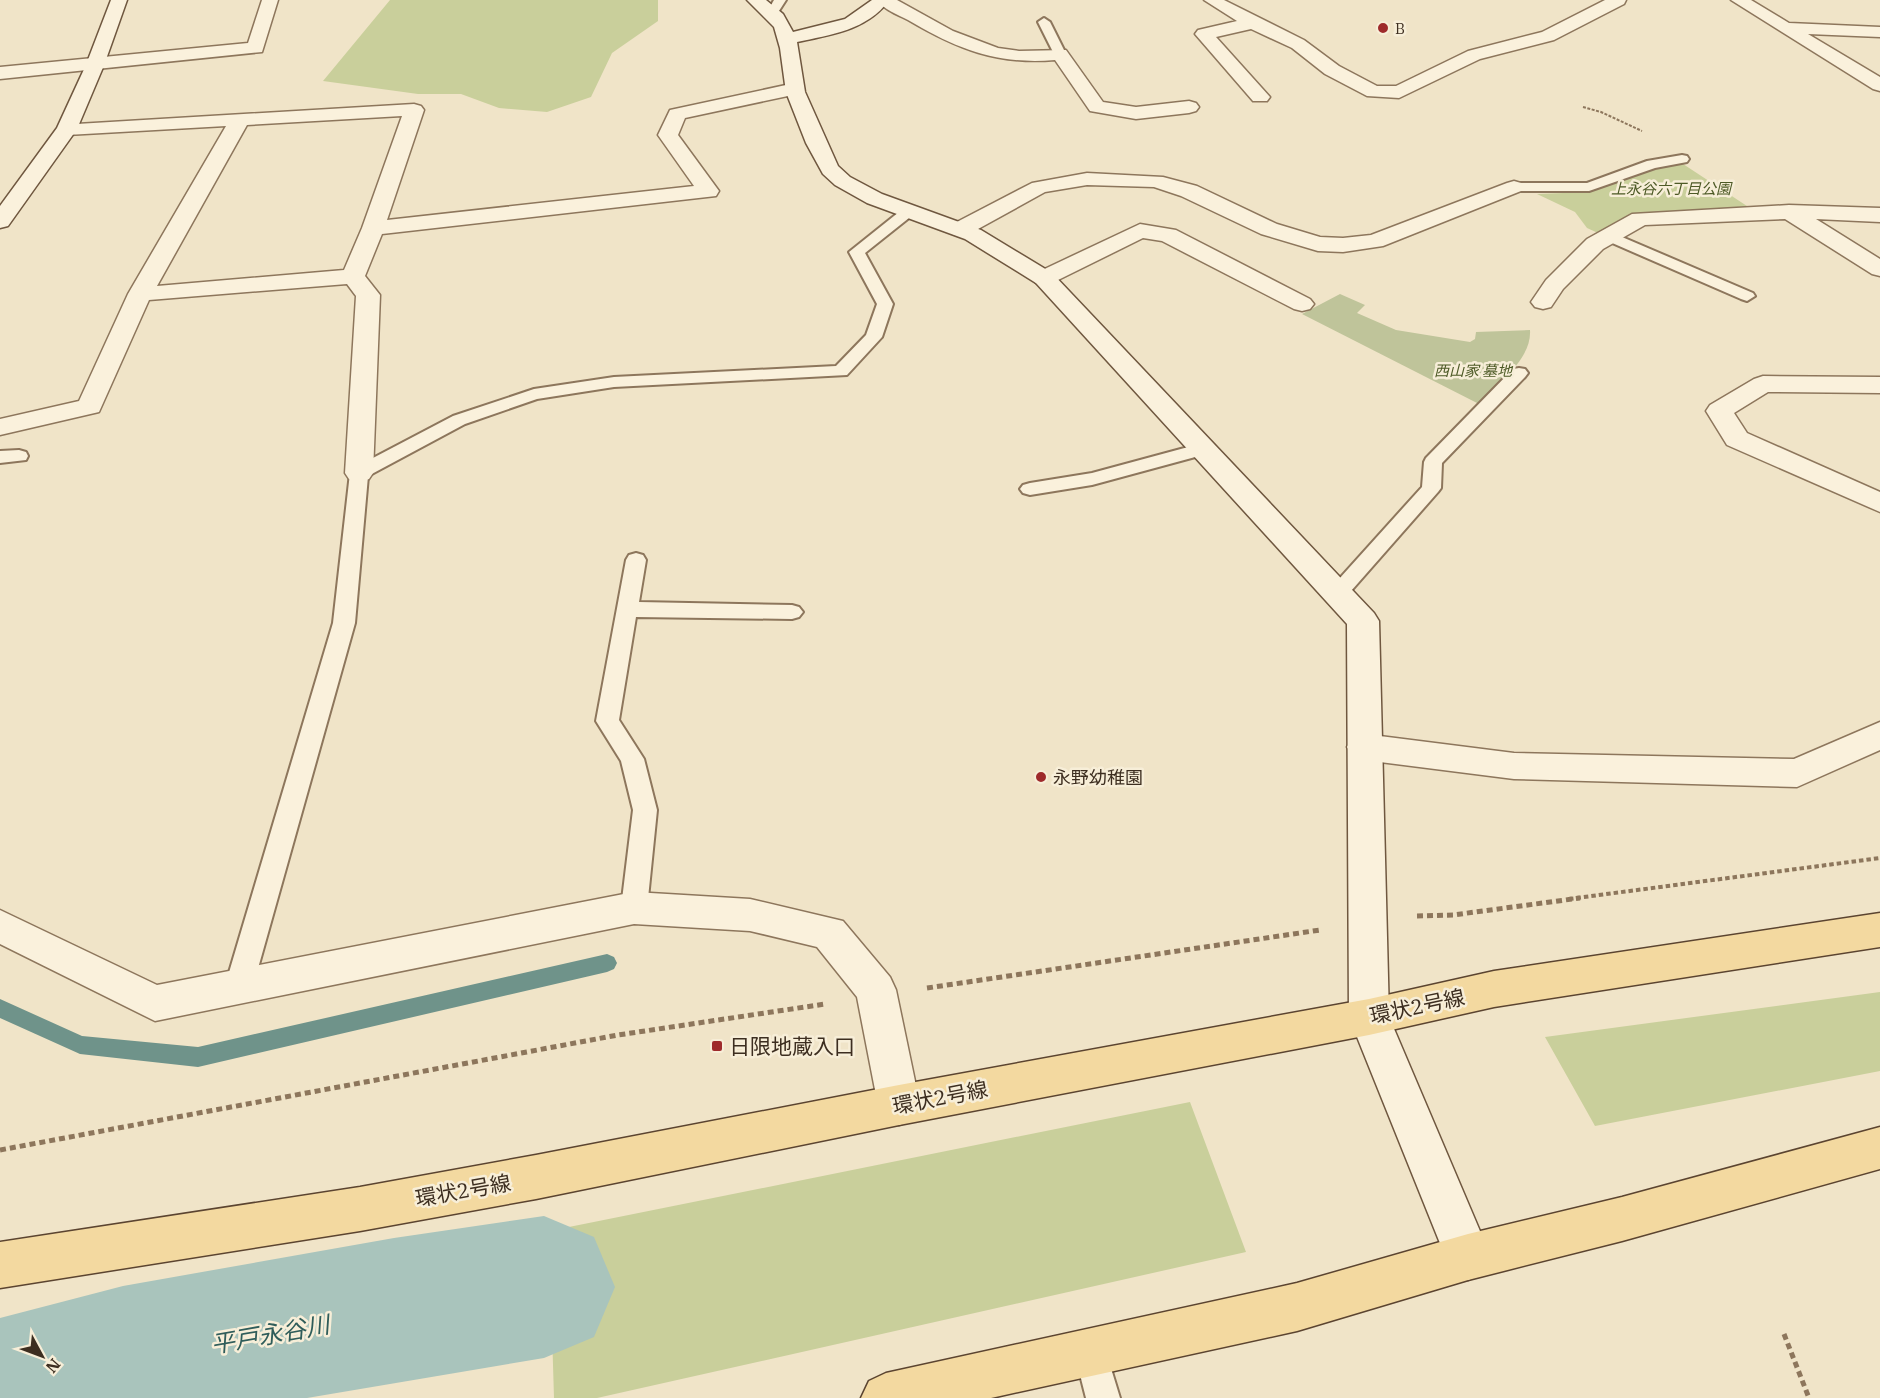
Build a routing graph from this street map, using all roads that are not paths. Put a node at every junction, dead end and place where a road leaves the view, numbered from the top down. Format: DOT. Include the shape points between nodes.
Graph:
graph roads {
  1 [pos="119,0"];
  2 [pos="270,0"];
  3 [pos="883,0"];
  4 [pos="1212,0"];
  5 [pos="1618,0"];
  6 [pos="1739,0"];
  7 [pos="769,4"];
  8 [pos="1044,22"];
  9 [pos="1253,23"];
  10 [pos="1786,28"];
  11 [pos="1880,32"];
  12 [pos="789,38"];
  13 [pos="1060,54"];
  14 [pos="95,65"];
  15 [pos="0,73"];
  16 [pos="1880,85"];
  17 [pos="795,89"];
  18 [pos="1260,97"];
  19 [pos="1189,107"];
  20 [pos="239,121"];
  21 [pos="67,129"];
  22 [pos="1682,159"];
  23 [pos="1514,187"];
  24 [pos="909,211"];
  25 [pos="1789,212"];
  26 [pos="1880,215"];
  27 [pos="0,221"];
  28 [pos="373,228"];
  29 [pos="961,229"];
  30 [pos="1608,236"];
  31 [pos="1880,269"];
  32 [pos="353,276"];
  33 [pos="1044,278"];
  34 [pos="140,294"];
  35 [pos="1747,296"];
  36 [pos="1543,302"];
  37 [pos="1302,304"];
  38 [pos="1519,373"];
  39 [pos="1880,385"];
  40 [pos="0,427"];
  41 [pos="1203,449"];
  42 [pos="19,456"];
  43 [pos="0,457"];
  44 [pos="359,472"];
  45 [pos="1030,489"];
  46 [pos="1880,503"];
  47 [pos="636,560"];
  48 [pos="1337,594"];
  49 [pos="627,609"];
  50 [pos="792,612"];
  51 [pos="1880,735"];
  52 [pos="1364,747"];
  53 [pos="634,908"];
  54 [pos="0,926"];
  55 [pos="1880,930"];
  56 [pos="239,986"];
  57 [pos="1369,1017"];
  58 [pos="899,1105"];
  59 [pos="1876,1156"];
  60 [pos="1468,1257"];
  61 [pos="0,1264"];
  62 [pos="1090,1351"];
  63 [pos="886,1398"];
  64 [pos="1103,1398"];
  1 -- 14 [label="street"];
  2 -- 14 [label="street" via="256,48"];
  3 -- 12 [label="street" via="850,23"];
  3 -- 13 [label="street" via="991,52 1016,57"];
  4 -- 9 [label="street"];
  5 -- 9 [label="street" via="1548,36 1474,55 1399,92 1374,92 1332,70 1298,44"];
  6 -- 10 [label="street"];
  7 -- 12 [label="street"];
  8 -- 13 [label="lane"];
  9 -- 18 [label="street" via="1204,34"];
  10 -- 11 [label="street"];
  10 -- 16 [label="street"];
  12 -- 17 [label="street"];
  13 -- 19 [label="street" via="1096,107 1136,113"];
  14 -- 15 [label="street"];
  14 -- 21 [label="street"];
  17 -- 24 [label="street" via="829,169 853,187"];
  17 -- 28 [label="street" via="677,114 668,135 708,191"];
  20 -- 21 [label="street"];
  20 -- 28 [label="street" via="414,110"];
  20 -- 34 [label="street"];
  21 -- 27 [label="street"];
  22 -- 23 [label="lane" via="1652,164 1589,187"];
  23 -- 29 [label="street" via="1375,241 1343,245 1318,244 1269,229 1156,181 1087,179 1039,187"];
  24 -- 29 [label="street"];
  24 -- 44 [label="lane" via="857,252 885,304 874,338 841,371 614,382 534,394 459,420"];
  25 -- 26 [label="street"];
  25 -- 30 [label="street" via="1640,219"];
  25 -- 31 [label="street"];
  28 -- 32 [label="street"];
  29 -- 33 [label="street"];
  30 -- 35 [label="lane"];
  30 -- 36 [label="street" via="1554,285"];
  32 -- 34 [label="street"];
  32 -- 44 [label="street" via="368,295"];
  33 -- 37 [label="street" via="1140,231 1168,235"];
  33 -- 41 [label="street"];
  34 -- 40 [label="street" via="90,406"];
  38 -- 48 [label="lane" via="1433,462 1431,488"];
  39 -- 46 [label="street" via="1764,384 1719,411 1737,439"];
  41 -- 45 [label="lane" via="1092,479"];
  41 -- 48 [label="street"];
  42 -- 43 [label="lane"];
  44 -- 56 [label="lane" via="344,623"];
  47 -- 49 [label="lane"];
  48 -- 52 [label="street" via="1363,621"];
  49 -- 50 [label="lane"];
  49 -- 53 [label="lane" via="607,721 632,759 645,810"];
  51 -- 52 [label="street" via="1797,773 1514,766"];
  52 -- 57 [label="street"];
  53 -- 56 [label="street"];
  53 -- 58 [label="street" via="750,915 830,933 876,990"];
  54 -- 56 [label="street" via="155,1003"];
  55 -- 57 [label="main road, 環状2号線" via="1494,989"];
  57 -- 58 [label="main road, 環状2号線"];
  57 -- 60 [label="street"];
  58 -- 61 [label="main road, 環状2号線" via="360,1209"];
  59 -- 60 [label="main road"];
  60 -- 62 [label="main road" via="1297,1307"];
  62 -- 63 [label="main road"];
  62 -- 64 [label="lane"];
}
